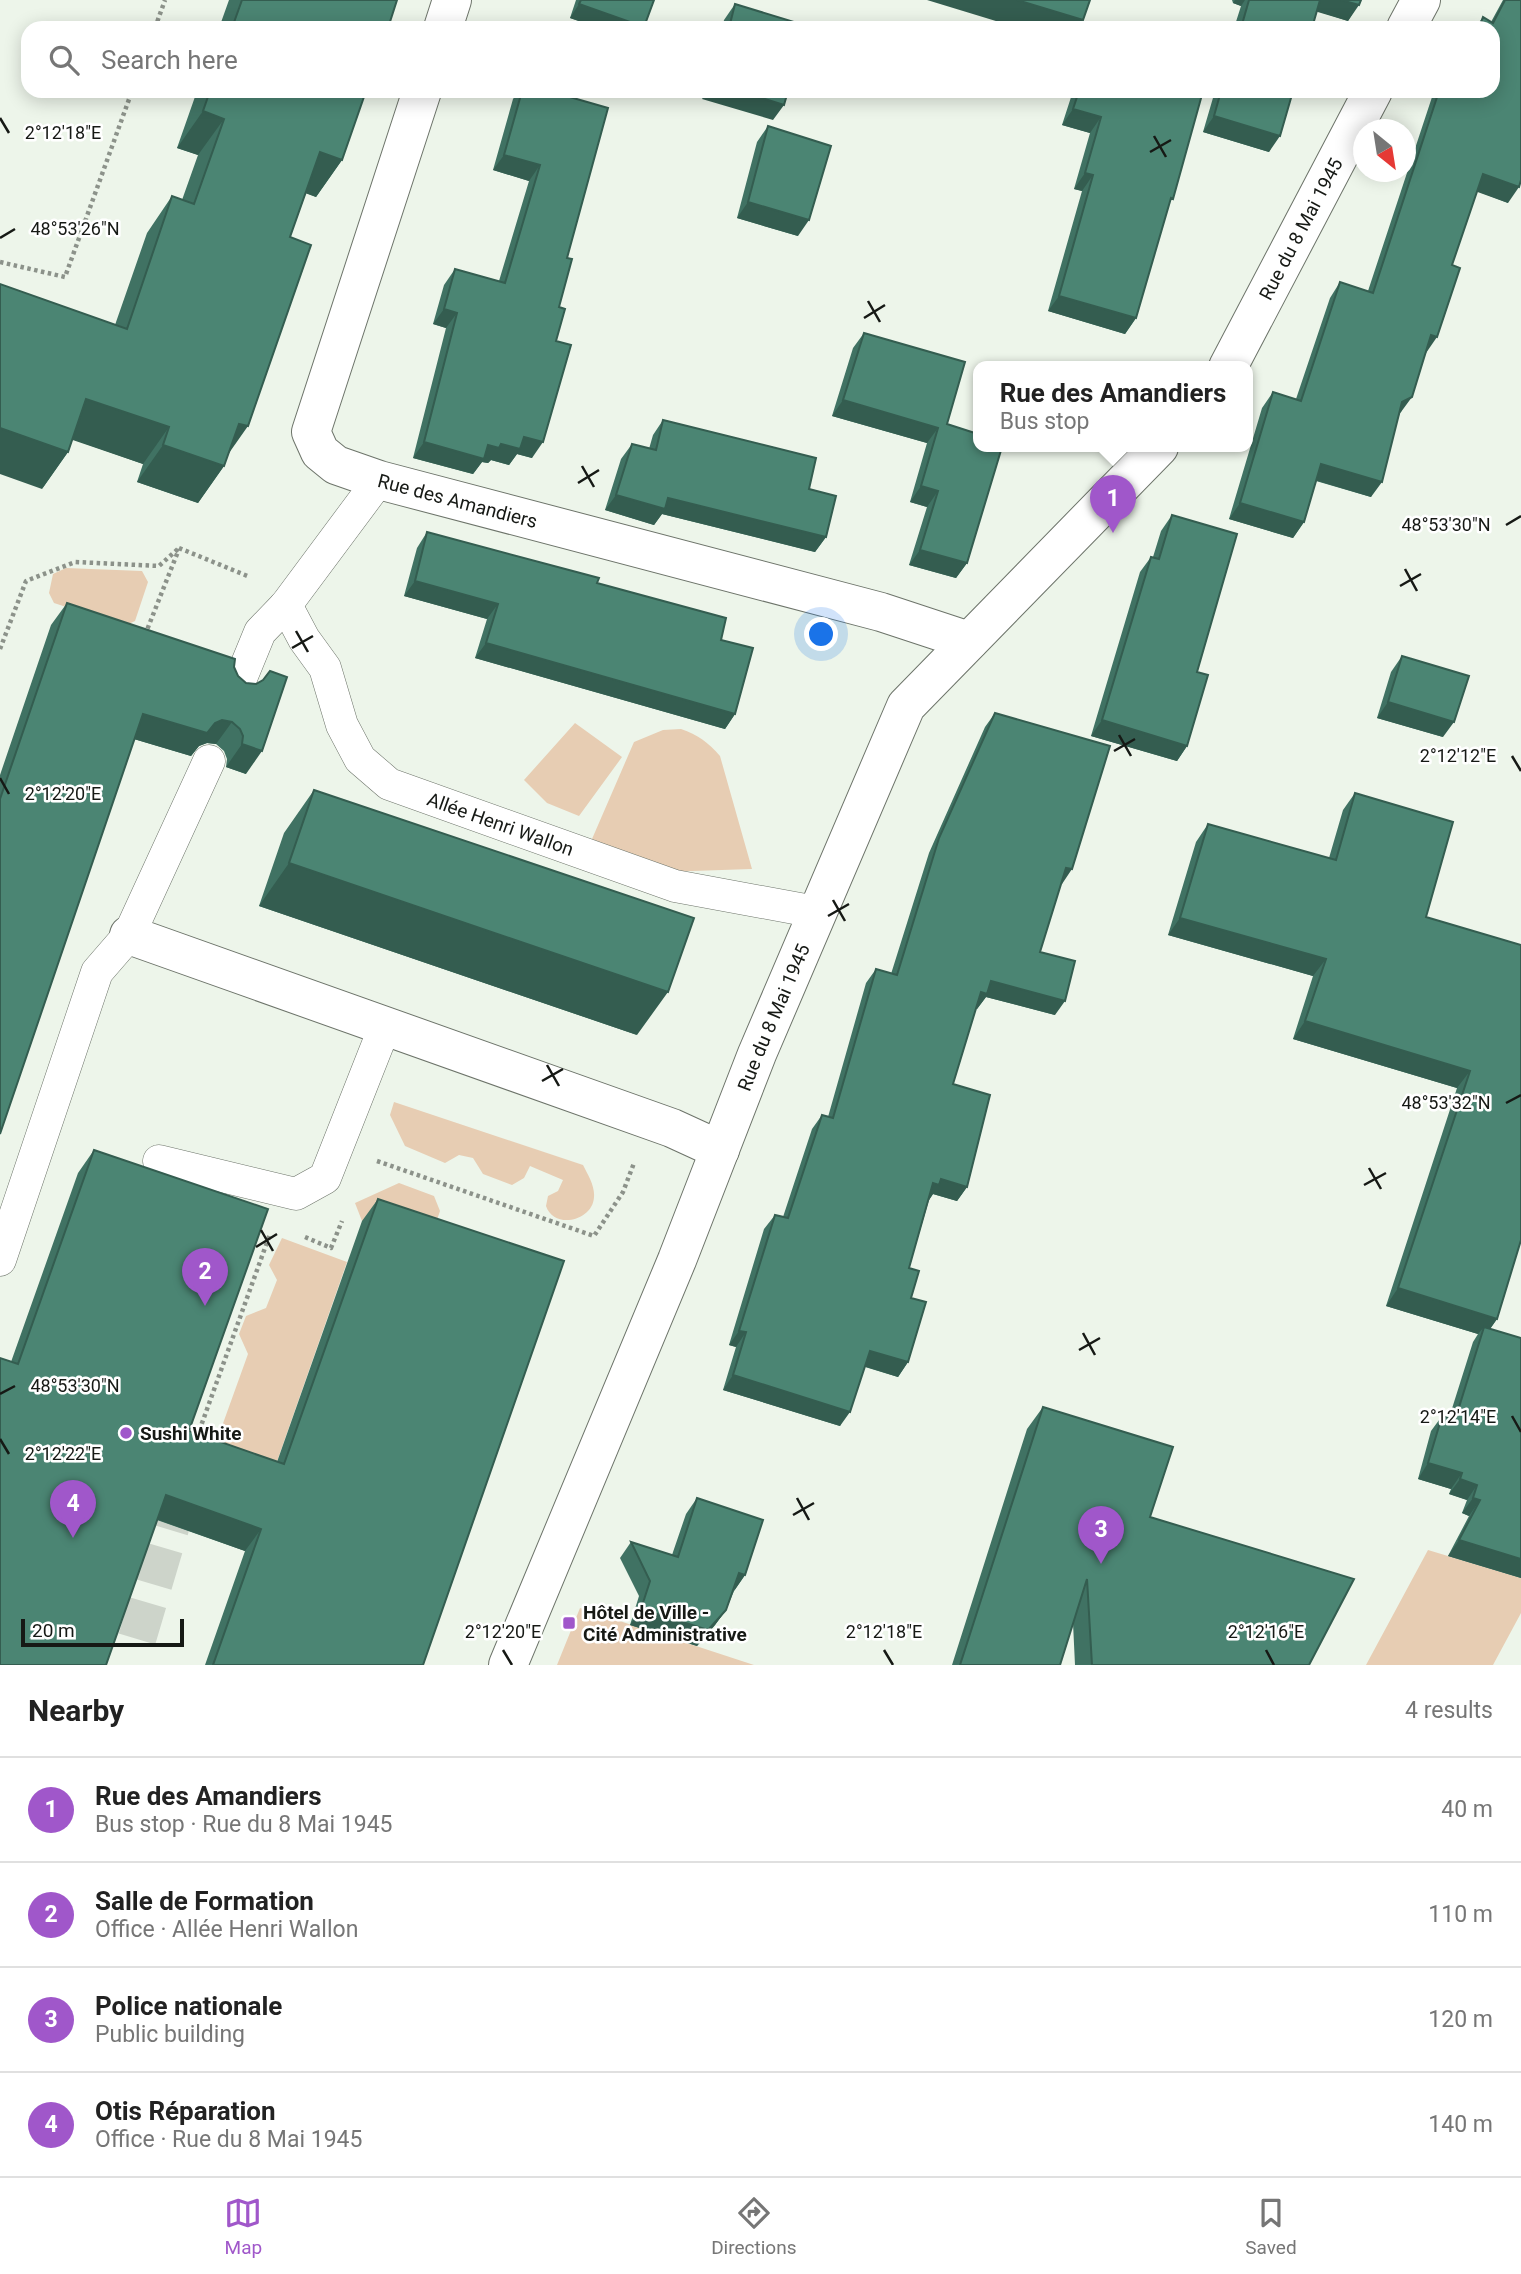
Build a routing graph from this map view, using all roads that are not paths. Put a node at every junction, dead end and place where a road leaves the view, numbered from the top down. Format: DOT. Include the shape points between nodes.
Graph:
graph roads {
  1 [pos="452,0"];
  2 [pos="1421,0"];
  3 [pos="445,21"];
  4 [pos="1410,21"];
  5 [pos="420,98"];
  6 [pos="1369,98"];
  7 [pos="1231,361"];
  8 [pos="1154,452"];
  9 [pos="379,480"];
  10 [pos="286,606"];
  11 [pos="969,641"];
  12 [pos="237,688"];
  13 [pos="209,761"];
  14 [pos="816,912"];
  15 [pos="129,935"];
  16 [pos="385,1026"];
  17 [pos="720,1150"];
  18 [pos="159,1161"];
  19 [pos="0,1260"];
  20 [pos="508,1665"];
  1 -- 3 [label="street"];
  2 -- 4 [label="street"];
  5 -- 9 [label="street, Rue des Amandiers" via="311,432 320,452 336,465"];
  6 -- 7 [label="street, Rue du 8 Mai 1945"];
  8 -- 11 [label="street, Rue du 8 Mai 1945"];
  9 -- 10 [label="lane"];
  9 -- 11 [label="street, Rue des Amandiers" via="881,612"];
  10 -- 12 [label="lane" via="260,632"];
  10 -- 14 [label="lane, Allée Henri Wallon" via="325,668 342,725 360,759 389,784 675,887"];
  11 -- 14 [label="street, Rue du 8 Mai 1945" via="906,706"];
  13 -- 15 [label="lane"];
  14 -- 17 [label="street, Rue du 8 Mai 1945"];
  15 -- 16 [label="street"];
  15 -- 19 [label="lane" via="97,972"];
  16 -- 17 [label="street" via="672,1128"];
  16 -- 18 [label="lane" via="325,1178 296,1194"];
  17 -- 20 [label="street, Rue du 8 Mai 1945"];
}
